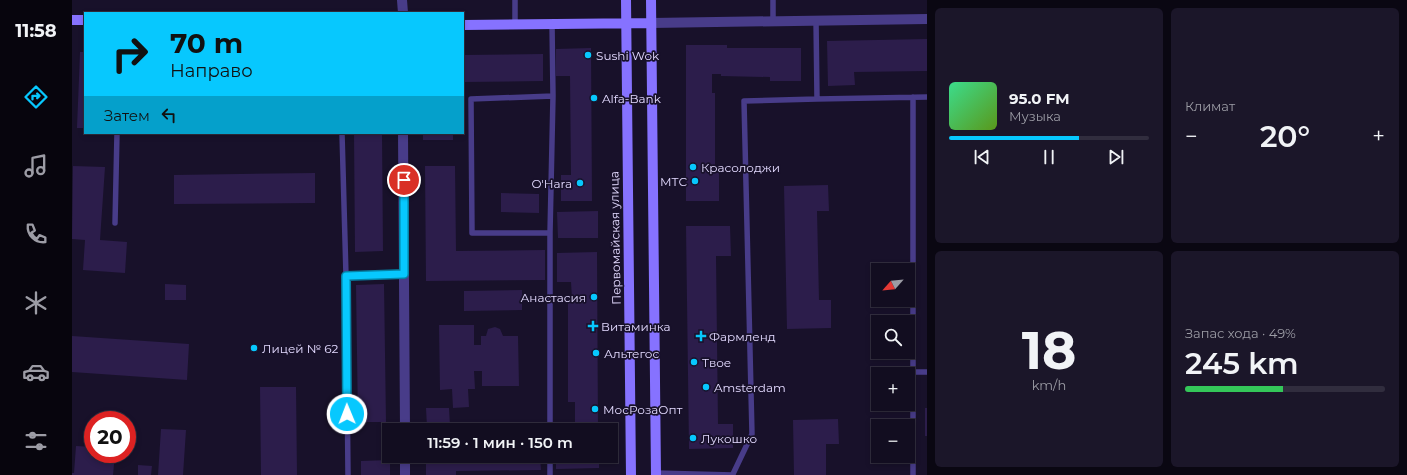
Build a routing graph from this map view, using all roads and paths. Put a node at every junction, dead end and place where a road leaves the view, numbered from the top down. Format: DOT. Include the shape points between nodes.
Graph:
graph roads {
  1 [pos="402,0"];
  2 [pos="514,0"];
  3 [pos="626,0"];
  4 [pos="651,0"];
  5 [pos="773,0"];
  6 [pos="402,12"];
  7 [pos="927,19"];
  8 [pos="72,20"];
  9 [pos="84,20"];
  10 [pos="816,20"];
  11 [pos="772,21"];
  12 [pos="626,22"];
  13 [pos="651,23"];
  14 [pos="515,24"];
  15 [pos="552,24"];
  16 [pos="464,25"];
  17 [pos="553,96"];
  18 [pos="913,97"];
  19 [pos="927,97"];
  20 [pos="817,99"];
  21 [pos="117,134"];
  22 [pos="342,134"];
  23 [pos="403,134"];
  24 [pos="115,223"];
  25 [pos="550,233"];
  26 [pos="404,274"];
  27 [pos="346,276"];
  28 [pos="913,367"];
  29 [pos="915,372"];
  30 [pos="927,372"];
  31 [pos="913,411"];
  32 [pos="405,423"];
  33 [pos="550,423"];
  34 [pos="405,463"];
  35 [pos="550,463"];
  36 [pos="656,474"];
  37 [pos="348,475"];
  38 [pos="405,475"];
  39 [pos="550,475"];
  40 [pos="631,475"];
  41 [pos="733,475"];
  42 [pos="913,475"];
  1 -- 6 [label="street"];
  2 -- 14 [label="lane"];
  3 -- 12 [label="main road, Первомайская улица"];
  4 -- 13 [label="main road"];
  5 -- 11 [label="lane"];
  7 -- 10 [label="street"];
  8 -- 9 [label="main road"];
  10 -- 11 [label="street"];
  10 -- 20 [label="lane"];
  11 -- 13 [label="street"];
  12 -- 13 [label="main road"];
  12 -- 15 [label="main road"];
  12 -- 40 [label="main road, Первомайская улица"];
  13 -- 36 [label="main road"];
  14 -- 15 [label="main road"];
  14 -- 16 [label="main road"];
  15 -- 17 [label="lane"];
  17 -- 25 [label="lane"];
  17 -- 25 [label="lane" via="471,99 472,233"];
  18 -- 19 [label="lane"];
  18 -- 20 [label="lane"];
  18 -- 28 [label="lane"];
  20 -- 41 [label="lane" via="744,101 752,434"];
  21 -- 24 [label="lane"];
  22 -- 27 [label="lane"];
  23 -- 26 [label="street"];
  25 -- 33 [label="lane"];
  26 -- 27 [label="lane"];
  26 -- 32 [label="street"];
  27 -- 37 [label="lane"];
  29 -- 30 [label="lane"];
  31 -- 42 [label="lane"];
  34 -- 38 [label="street"];
  35 -- 39 [label="lane"];
  36 -- 41 [label="lane"];
}
